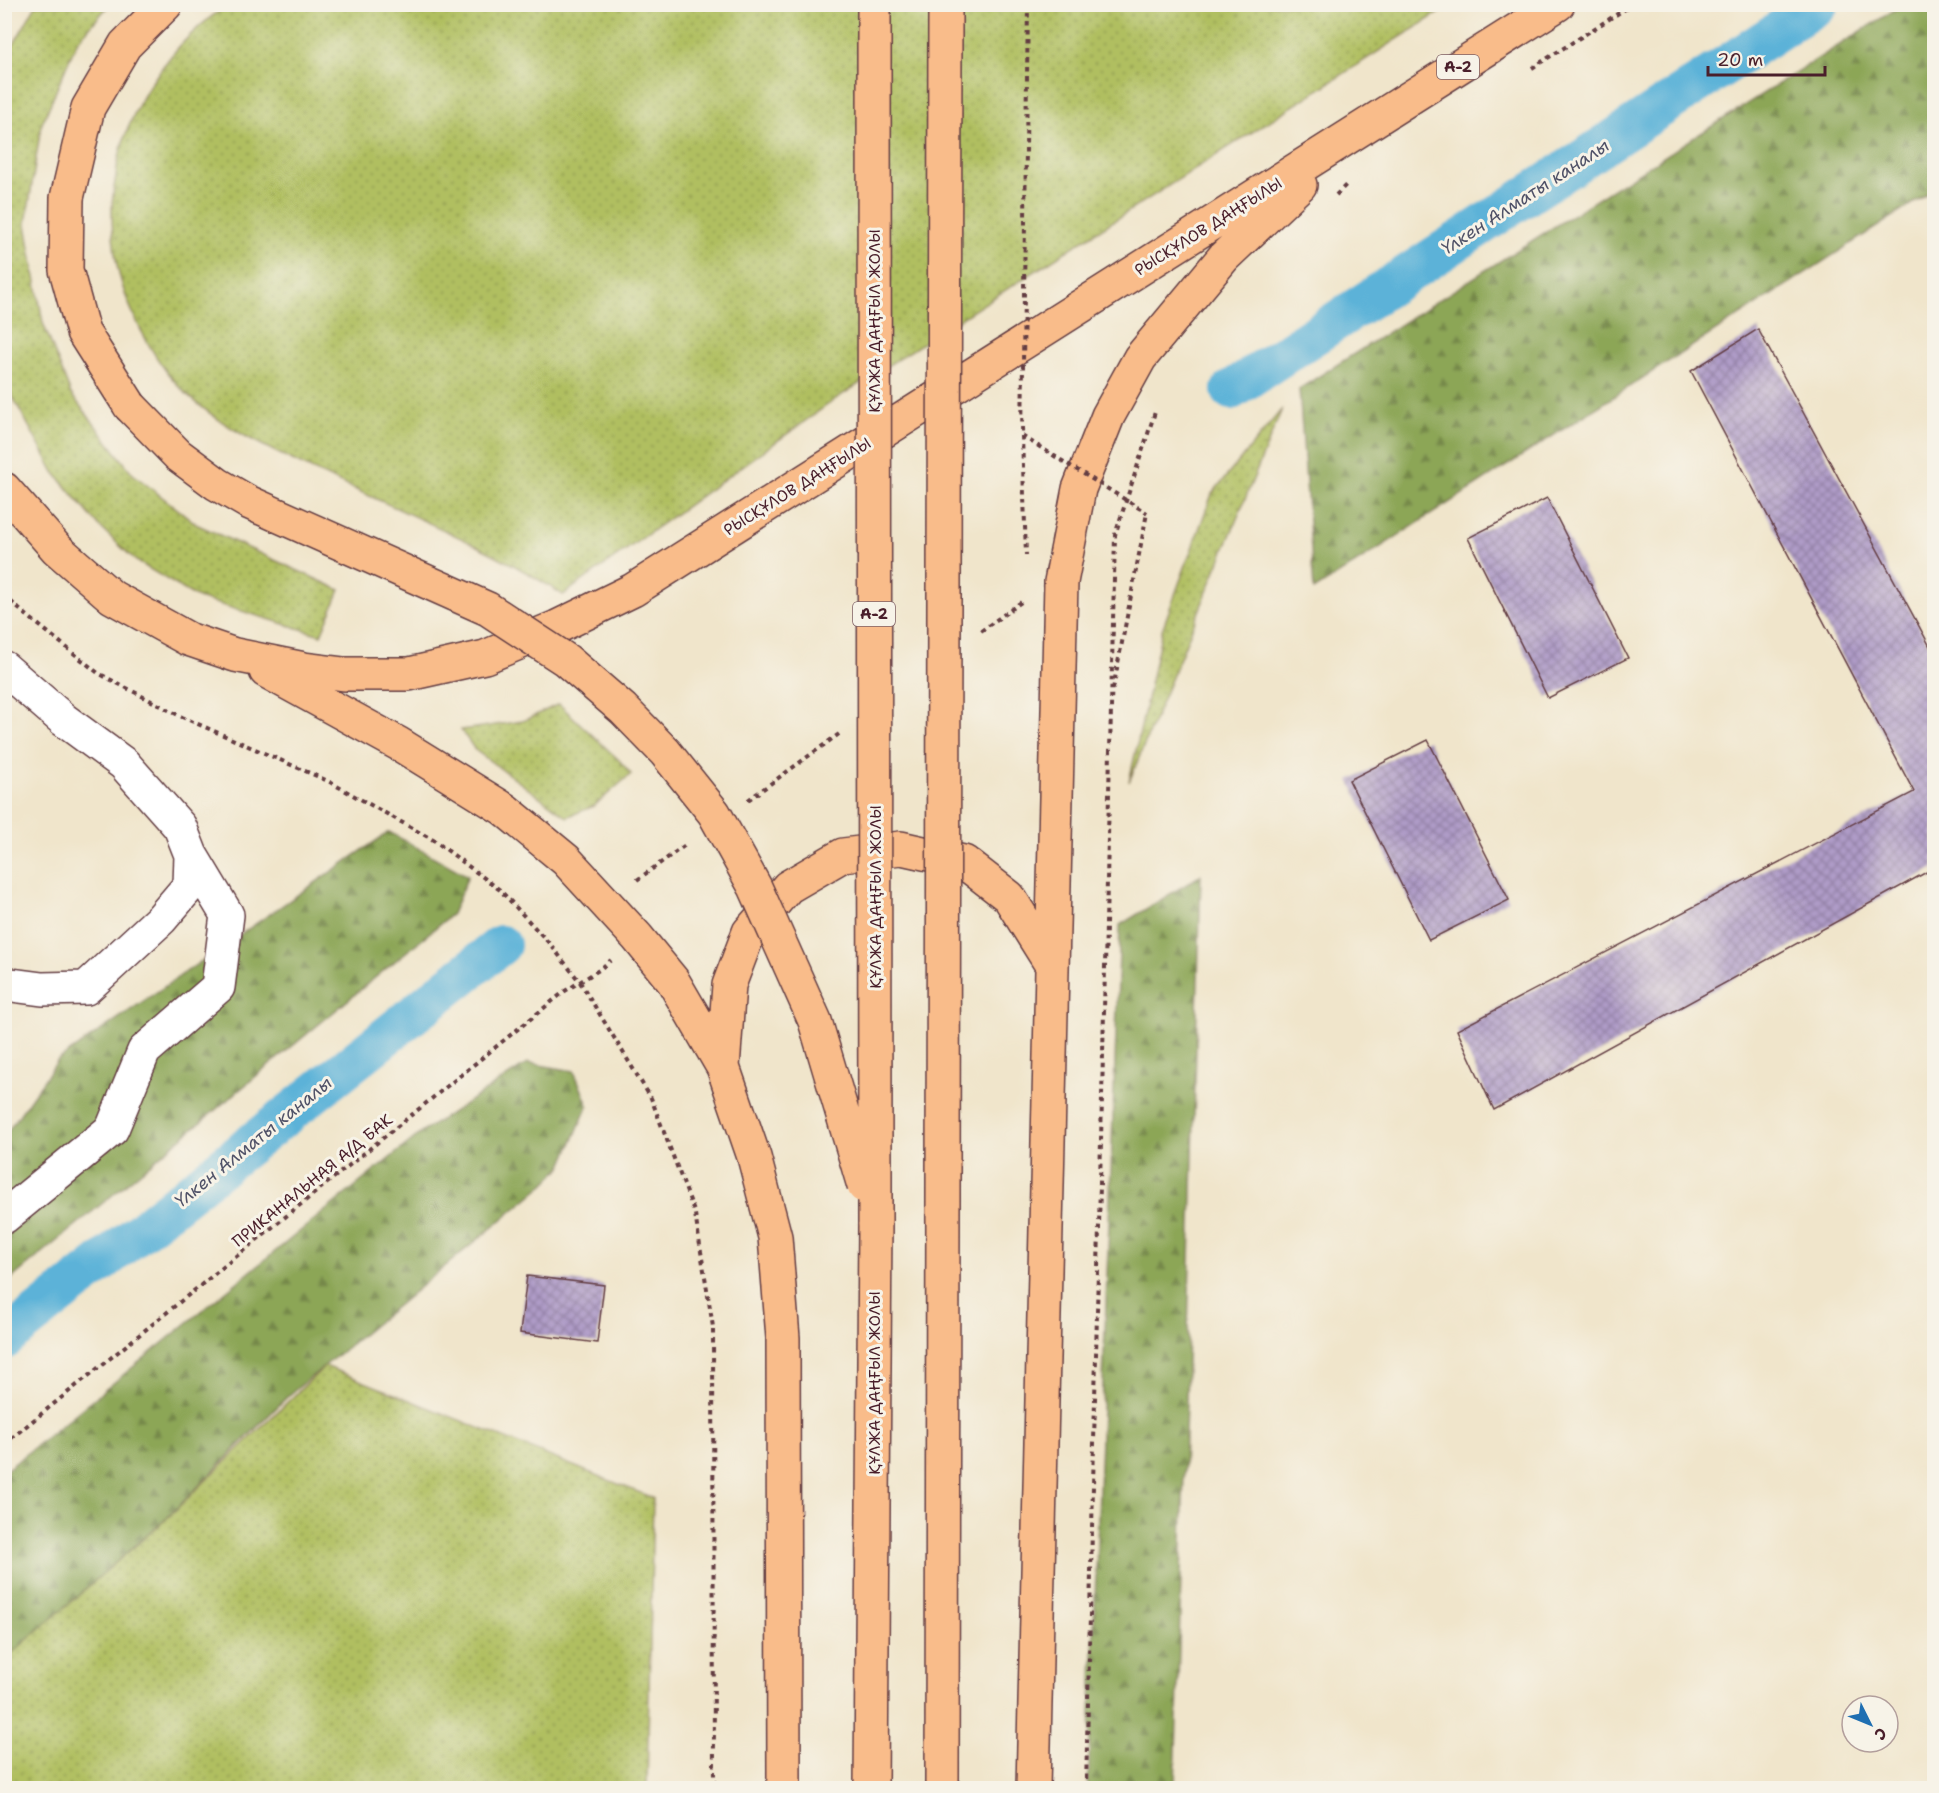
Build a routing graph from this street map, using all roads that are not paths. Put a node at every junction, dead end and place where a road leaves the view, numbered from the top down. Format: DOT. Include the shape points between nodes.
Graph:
graph roads {
  1 [pos="166,4"];
  2 [pos="874,4"];
  3 [pos="945,4"];
  4 [pos="1558,4"];
  5 [pos="1358,130"];
  6 [pos="4,489"];
  7 [pos="235,655"];
  8 [pos="4,668"];
  9 [pos="191,855"];
  10 [pos="1052,964"];
  11 [pos="4,984"];
  12 [pos="723,1067"];
  13 [pos="4,1217"];
  14 [pos="875,1222"];
  15 [pos="784,1788"];
  16 [pos="870,1788"];
  17 [pos="942,1788"];
  18 [pos="1032,1788"];
  1 -- 14 [label="main road, bridge" via="125,45 88,108 67,198 66,270 82,332 130,406 178,455 217,484 488,609 566,660 665,752 714,813 755,887 815,1021"];
  2 -- 14 [label="main road, ҚҰЛЖА ДАҢҒЫЛ ЖОЛЫ / A-2, bridge"];
  3 -- 17 [label="main road, bridge"];
  4 -- 5 [label="main road, РЫСҚҰЛОВ ДАҢҒЫЛЫ / A-2"];
  5 -- 7 [label="main road, РЫСҚҰЛОВ ДАҢҒЫЛЫ" via="643,584 557,627 485,657 409,674 344,674"];
  5 -- 10 [label="main road" via="1224,256 1140,358 1108,416 1079,489 1060,582"];
  6 -- 7 [label="main road, РЫСҚҰЛОВ ДАҢҒЫЛЫ" via="57,549 112,597 188,639"];
  7 -- 12 [label="main road" via="399,744 504,809 566,860 673,981"];
  8 -- 9 [label="lane" via="64,720 124,764 180,826"];
  9 -- 11 [label="lane" via="190,885 161,919 86,988 42,989"];
  9 -- 13 [label="lane" via="227,915 218,987 144,1051 112,1129"];
  10 -- 12 [label="main road" via="1009,897 964,862 900,848 843,855 788,886 749,932 729,985"];
  10 -- 18 [label="main road"];
  12 -- 15 [label="main road" via="754,1157 775,1237 783,1338"];
  14 -- 16 [label="main road, ҚҰЛЖА ДАҢҒЫЛ ЖОЛЫ"];
}
